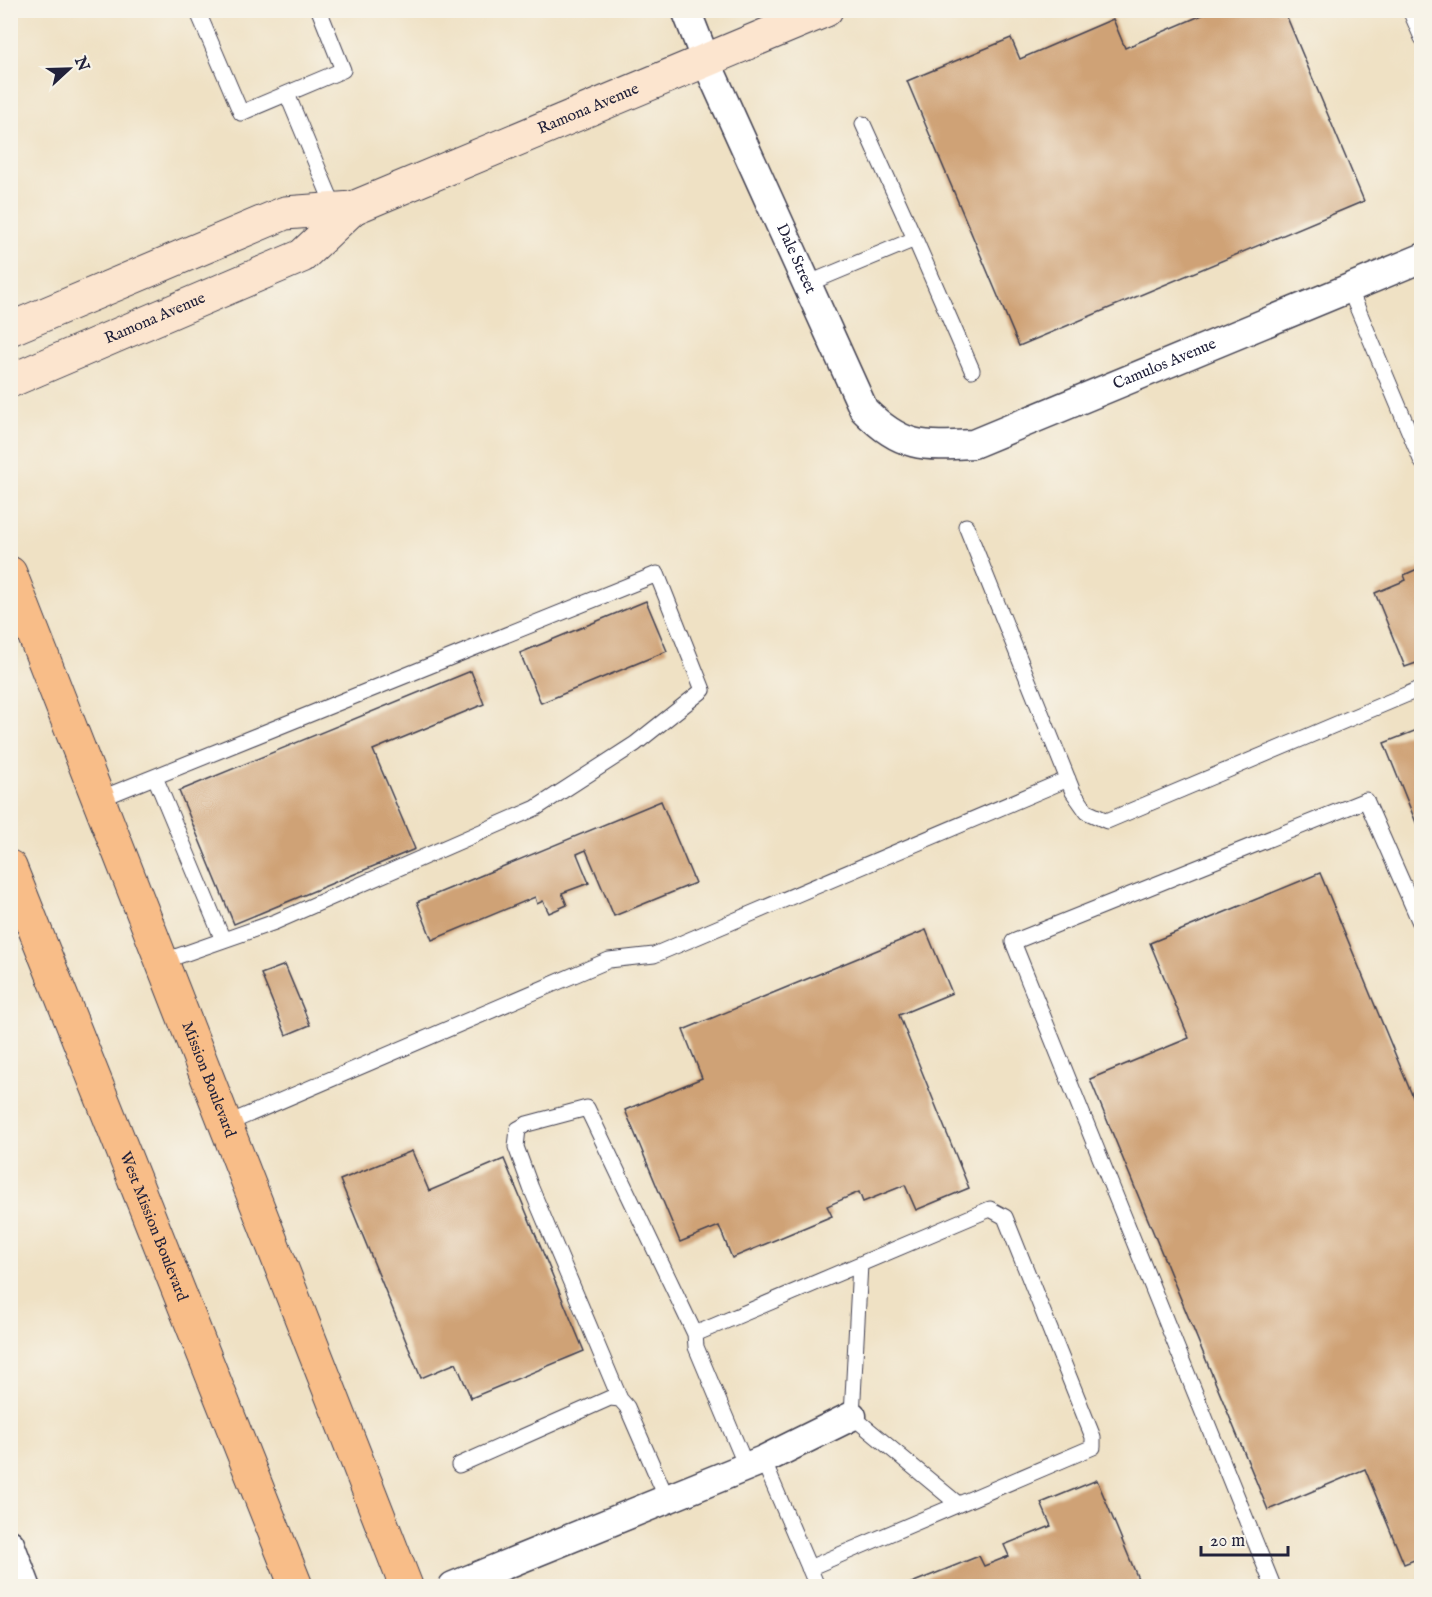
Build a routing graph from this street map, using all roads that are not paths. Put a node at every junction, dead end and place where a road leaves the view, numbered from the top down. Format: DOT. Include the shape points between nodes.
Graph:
graph roads {
  1 [pos="197,10"];
  2 [pos="319,10"];
  3 [pos="686,10"];
  4 [pos="826,10"];
  5 [pos="1410,10"];
  6 [pos="1422,38"];
  7 [pos="706,61"];
  8 [pos="286,94"];
  9 [pos="863,124"];
  10 [pos="344,209"];
  11 [pos="915,239"];
  12 [pos="1422,258"];
  13 [pos="807,284"];
  14 [pos="1349,288"];
  15 [pos="10,329"];
  16 [pos="972,370"];
  17 [pos="10,381"];
  18 [pos="904,441"];
  19 [pos="1422,462"];
  20 [pos="966,526"];
  21 [pos="10,573"];
  22 [pos="1422,688"];
  23 [pos="155,777"];
  24 [pos="1068,779"];
  25 [pos="97,800"];
  26 [pos="10,867"];
  27 [pos="1422,927"];
  28 [pos="223,940"];
  29 [pos="161,962"];
  30 [pos="224,1125"];
  31 [pos="860,1264"];
  32 [pos="695,1334"];
  33 [pos="620,1399"];
  34 [pos="852,1416"];
  35 [pos="755,1463"];
  36 [pos="459,1466"];
  37 [pos="667,1499"];
  38 [pos="957,1504"];
  39 [pos="10,1544"];
  40 [pos="809,1568"];
  41 [pos="26,1587"];
  42 [pos="296,1587"];
  43 [pos="406,1587"];
  44 [pos="453,1587"];
  45 [pos="817,1587"];
  46 [pos="1273,1587"];
  1 -- 8 [label="lane" via="241,113"];
  2 -- 8 [label="lane" via="343,70"];
  3 -- 7 [label="street, Dale Street"];
  4 -- 7 [label="main road, Ramona Avenue"];
  5 -- 6 [label="lane"];
  7 -- 10 [label="main road, Ramona Avenue"];
  7 -- 13 [label="street, Dale Street"];
  8 -- 10 [label="lane"];
  9 -- 11 [label="lane"];
  10 -- 15 [label="main road, Ramona Avenue" via="285,213"];
  10 -- 17 [label="main road, Ramona Avenue" via="302,256"];
  11 -- 13 [label="lane"];
  11 -- 16 [label="lane"];
  12 -- 14 [label="street, Camulos Avenue"];
  13 -- 18 [label="street, Dale Street" via="864,410 882,428"];
  14 -- 18 [label="street, Camulos Avenue" via="973,444 936,446"];
  14 -- 19 [label="lane"];
  20 -- 24 [label="lane"];
  21 -- 25 [label="main road, Mission Boulevard"];
  22 -- 24 [label="lane" via="1107,821 1087,812"];
  23 -- 25 [label="lane"];
  23 -- 28 [label="lane"];
  23 -- 28 [label="lane" via="657,574 703,690 634,744 536,808"];
  24 -- 30 [label="lane" via="654,955 609,960"];
  25 -- 29 [label="main road, Mission Boulevard"];
  26 -- 42 [label="main road, West Mission Boulevard"];
  27 -- 46 [label="lane" via="1366,800 1013,942"];
  28 -- 29 [label="lane"];
  29 -- 30 [label="main road, Mission Boulevard"];
  30 -- 43 [label="main road, Mission Boulevard"];
  31 -- 32 [label="lane"];
  31 -- 34 [label="lane"];
  31 -- 38 [label="lane" via="990,1209 1005,1217 1093,1437 1093,1447"];
  32 -- 33 [label="lane" via="587,1108 518,1129 516,1147 531,1188"];
  32 -- 35 [label="lane" via="696,1347"];
  33 -- 36 [label="lane" via="610,1398"];
  33 -- 37 [label="lane"];
  34 -- 35 [label="street"];
  34 -- 38 [label="lane"];
  35 -- 37 [label="street"];
  35 -- 40 [label="lane"];
  37 -- 44 [label="street"];
  38 -- 40 [label="lane"];
  39 -- 41 [label="street"];
  40 -- 45 [label="lane"];
}
